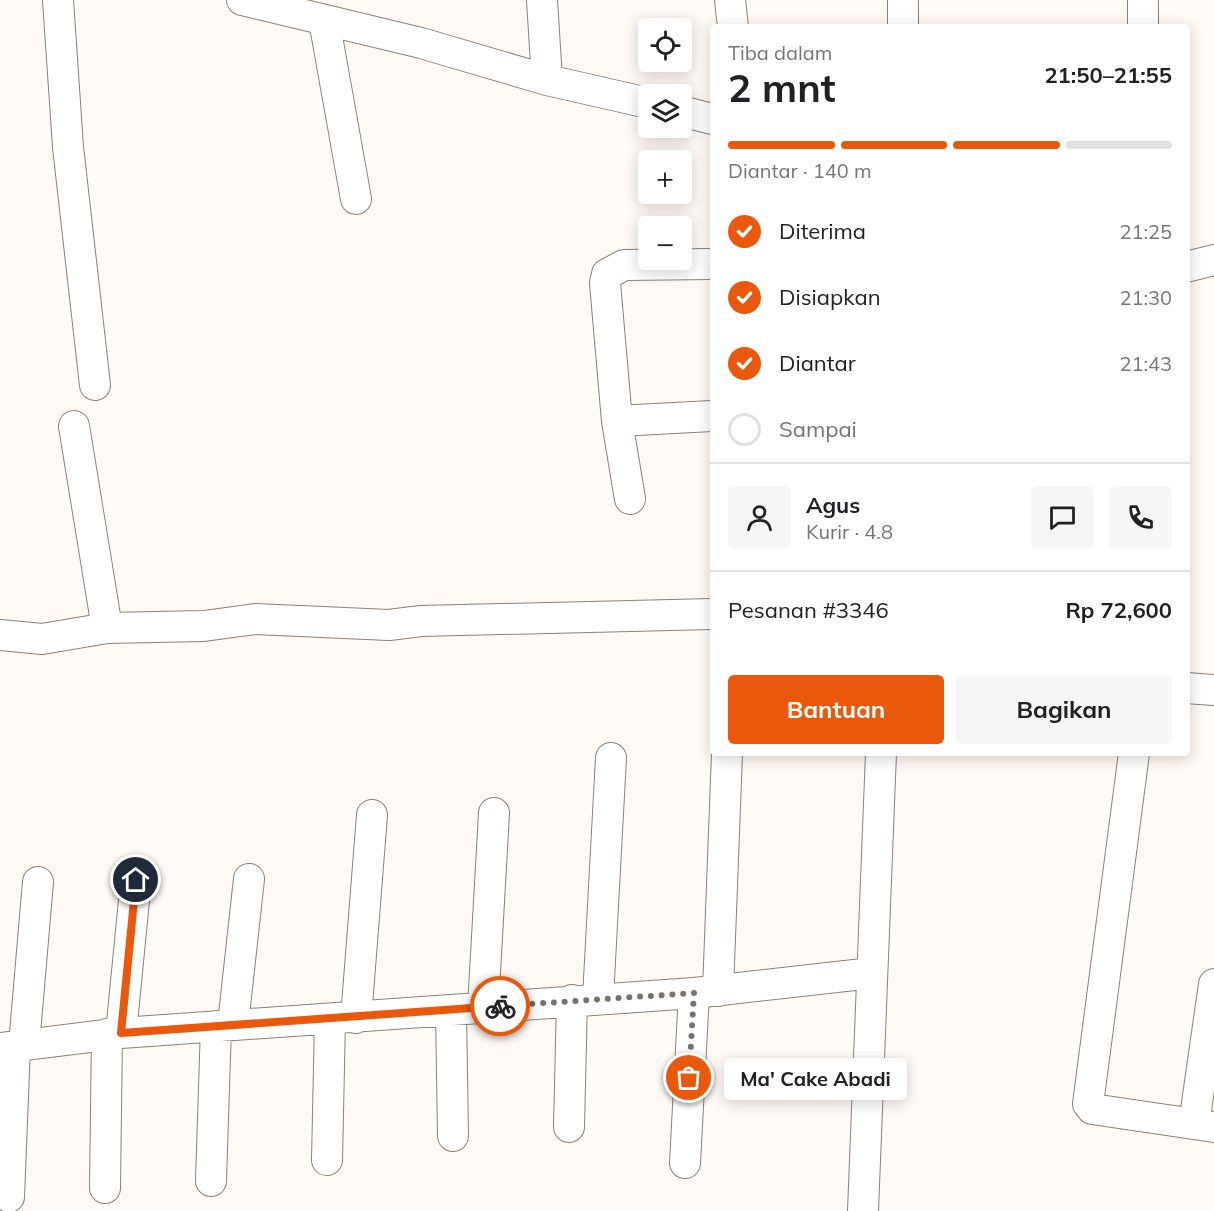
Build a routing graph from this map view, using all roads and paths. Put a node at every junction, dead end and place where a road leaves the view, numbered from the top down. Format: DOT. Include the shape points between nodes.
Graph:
graph roads {
  1 [pos="58,0"];
  2 [pos="542,0"];
  3 [pos="730,0"];
  4 [pos="903,0"];
  5 [pos="1143,0"];
  6 [pos="254,1"];
  7 [pos="324,20"];
  8 [pos="733,24"];
  9 [pos="903,24"];
  10 [pos="1143,24"];
  11 [pos="548,80"];
  12 [pos="638,102"];
  13 [pos="692,114"];
  14 [pos="710,118"];
  15 [pos="356,199"];
  16 [pos="1214,260"];
  17 [pos="710,264"];
  18 [pos="1190,266"];
  19 [pos="95,385"];
  20 [pos="710,416"];
  21 [pos="617,421"];
  22 [pos="74,426"];
  23 [pos="630,499"];
  24 [pos="710,614"];
  25 [pos="107,628"];
  26 [pos="0,635"];
  27 [pos="1190,688"];
  28 [pos="1214,690"];
  29 [pos="727,756"];
  30 [pos="881,756"];
  31 [pos="1134,756"];
  32 [pos="611,758"];
  33 [pos="494,813"];
  34 [pos="372,815"];
  35 [pos="249,879"];
  36 [pos="136,880"];
  37 [pos="38,882"];
  38 [pos="872,974"];
  39 [pos="1214,984"];
  40 [pos="706,992"];
  41 [pos="585,999"];
  42 [pos="483,1008"];
  43 [pos="451,1010"];
  44 [pos="343,1019"];
  45 [pos="224,1025"];
  46 [pos="114,1033"];
  47 [pos="13,1046"];
  48 [pos="1204,1125"];
  49 [pos="569,1127"];
  50 [pos="453,1136"];
  51 [pos="327,1160"];
  52 [pos="685,1163"];
  53 [pos="211,1181"];
  54 [pos="105,1188"];
  55 [pos="9,1197"];
  56 [pos="863,1211"];
  1 -- 19 [label="street" via="68,147"];
  2 -- 11 [label="street"];
  3 -- 8 [label="street"];
  4 -- 9 [label="street"];
  5 -- 10 [label="street"];
  6 -- 7 [label="street"];
  7 -- 11 [label="street"];
  7 -- 15 [label="street"];
  11 -- 12 [label="street"];
  13 -- 14 [label="street"];
  16 -- 18 [label="street"];
  17 -- 21 [label="street" via="624,265 607,274"];
  20 -- 21 [label="street"];
  21 -- 23 [label="street"];
  22 -- 25 [label="street"];
  24 -- 25 [label="street" via="389,625 255,619 204,626"];
  25 -- 26 [label="street" via="42,639"];
  27 -- 28 [label="street"];
  29 -- 40 [label="street"];
  30 -- 38 [label="street"];
  31 -- 48 [label="street" via="1089,1104 1092,1109"];
  32 -- 41 [label="street"];
  33 -- 42 [label="street"];
  34 -- 44 [label="street"];
  35 -- 45 [label="street"];
  36 -- 46 [label="street"];
  37 -- 47 [label="street"];
  38 -- 40 [label="street"];
  38 -- 56 [label="street"];
  39 -- 48 [label="street"];
  40 -- 41 [label="street"];
  40 -- 52 [label="street"];
  41 -- 42 [label="street"];
  41 -- 49 [label="street"];
  42 -- 43 [label="street"];
  43 -- 44 [label="street"];
  43 -- 50 [label="street"];
  44 -- 45 [label="street"];
  44 -- 51 [label="street"];
  45 -- 46 [label="street"];
  45 -- 53 [label="street"];
  46 -- 47 [label="street"];
  46 -- 54 [label="street"];
  47 -- 55 [label="street"];
}
